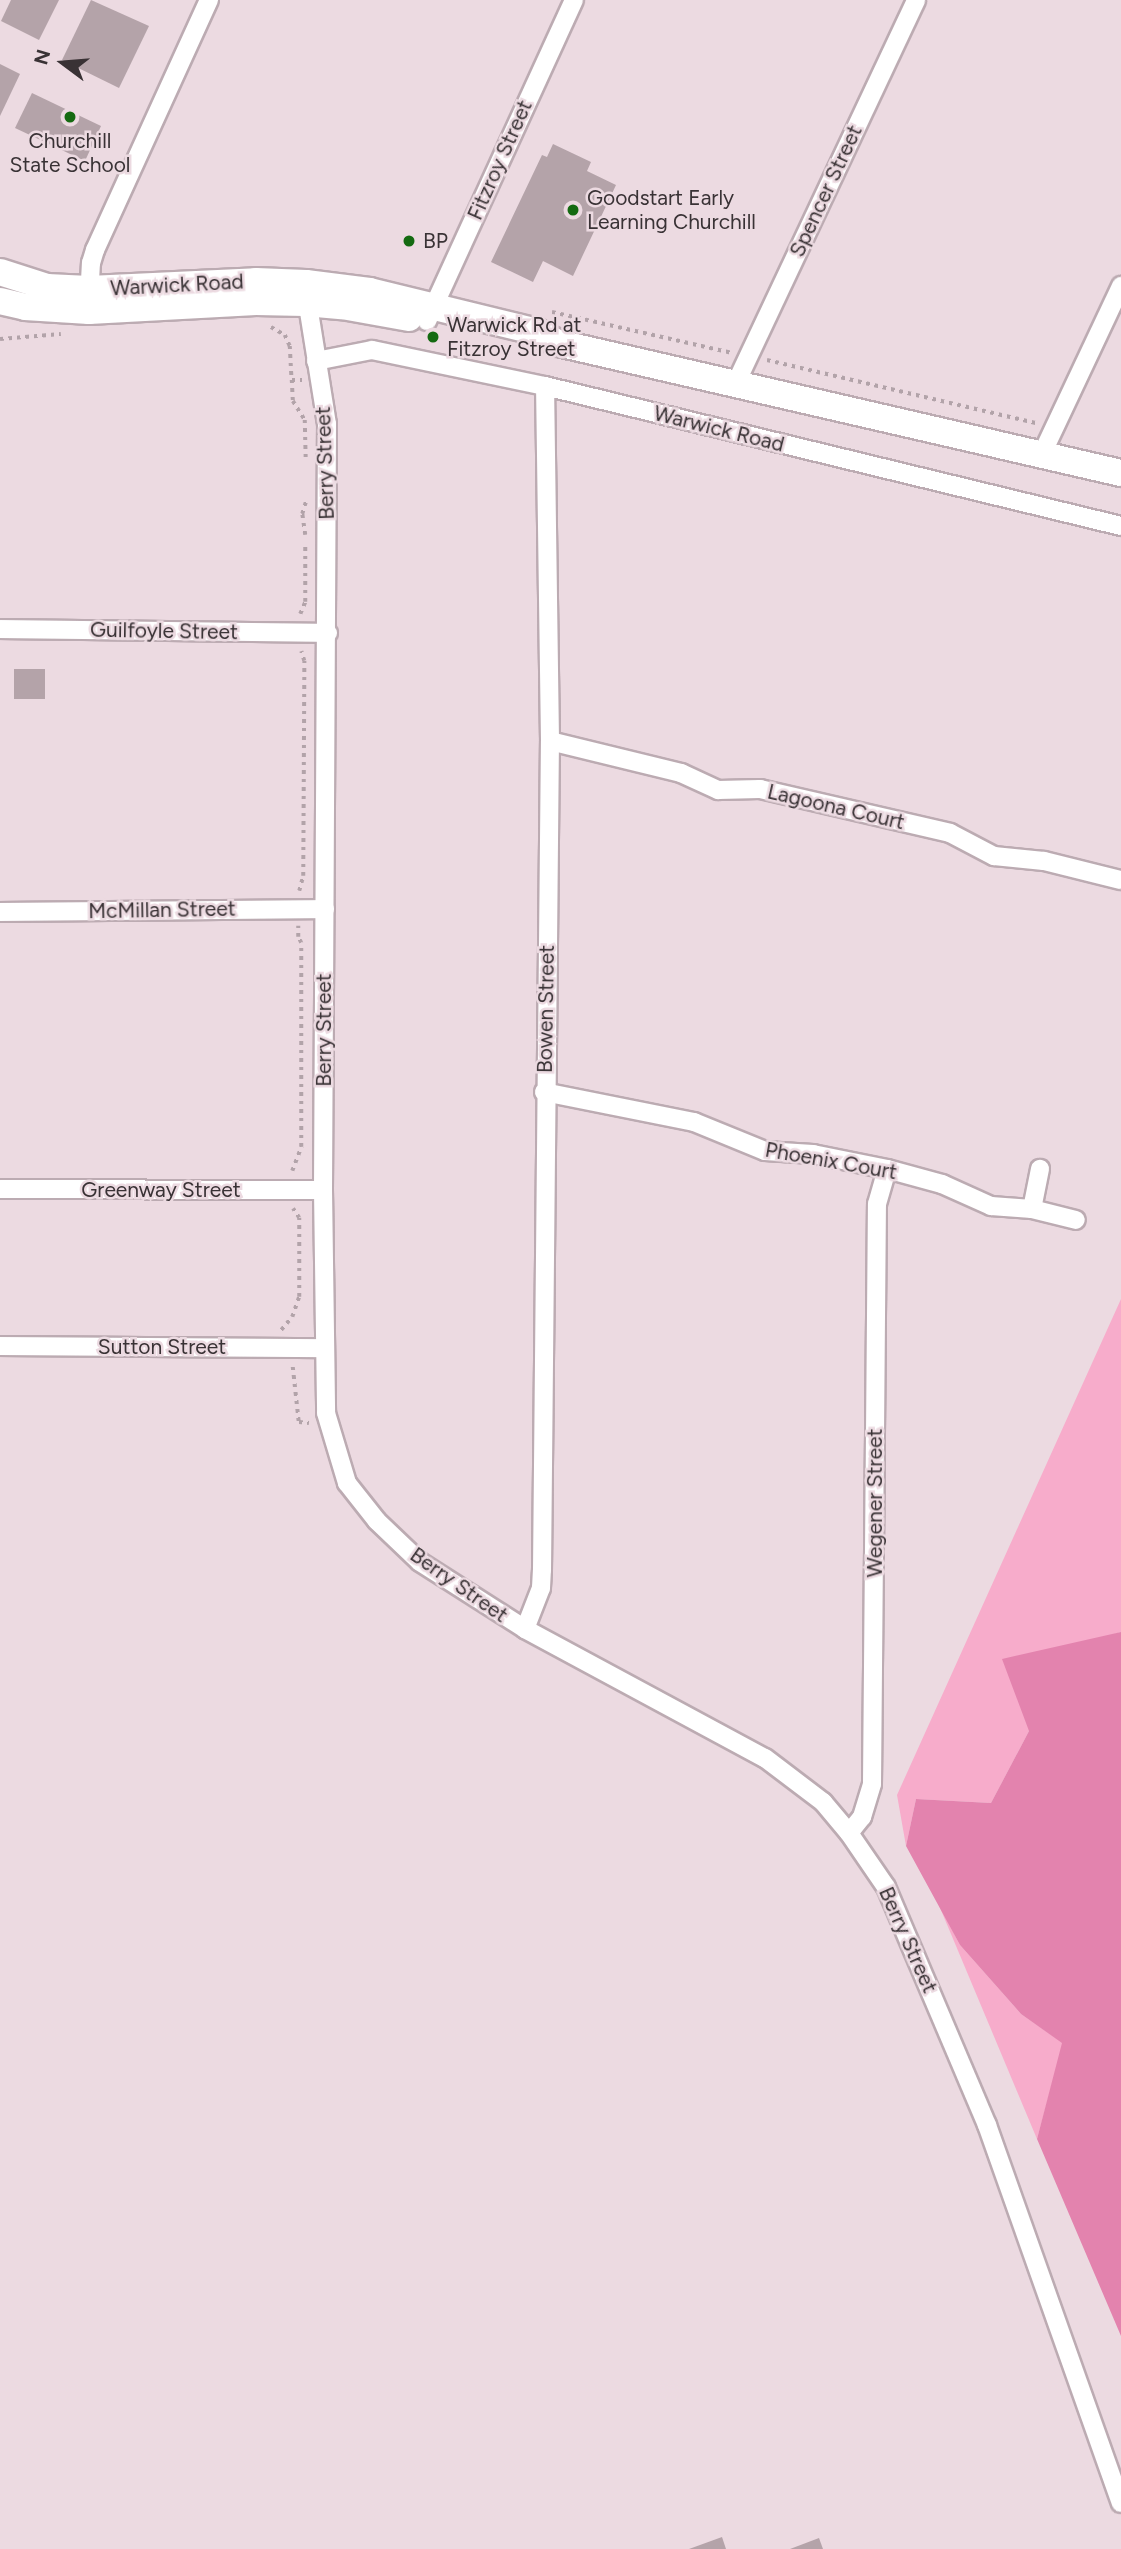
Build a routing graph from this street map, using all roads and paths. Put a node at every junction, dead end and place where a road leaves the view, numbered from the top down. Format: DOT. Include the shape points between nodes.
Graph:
graph roads {
  1 [pos="209,0"];
  2 [pos="574,0"];
  3 [pos="916,0"];
  4 [pos="0,272"];
  5 [pos="1121,286"];
  6 [pos="306,293"];
  7 [pos="89,300"];
  8 [pos="0,301"];
  9 [pos="539,309"];
  10 [pos="431,314"];
  11 [pos="270,327"];
  12 [pos="66,334"];
  13 [pos="0,339"];
  14 [pos="748,356"];
  15 [pos="316,361"];
  16 [pos="292,380"];
  17 [pos="310,380"];
  18 [pos="736,383"];
  19 [pos="545,386"];
  20 [pos="1054,429"];
  21 [pos="1042,454"];
  22 [pos="1121,473"];
  23 [pos="306,474"];
  24 [pos="306,500"];
  25 [pos="1121,526"];
  26 [pos="300,624"];
  27 [pos="0,629"];
  28 [pos="328,633"];
  29 [pos="300,646"];
  30 [pos="550,741"];
  31 [pos="1121,880"];
  32 [pos="299,909"];
  33 [pos="325,909"];
  34 [pos="0,912"];
  35 [pos="544,1091"];
  36 [pos="887,1169"];
  37 [pos="1040,1169"];
  38 [pos="0,1189"];
  39 [pos="281,1190"];
  40 [pos="323,1190"];
  41 [pos="1032,1209"];
  42 [pos="1076,1220"];
  43 [pos="0,1346"];
  44 [pos="281,1348"];
  45 [pos="324,1348"];
  46 [pos="329,1423"];
  47 [pos="525,1629"];
  48 [pos="849,1833"];
  49 [pos="1121,2503"];
  1 -- 7 [label="street" via="95,250"];
  2 -- 10 [label="street, Fitzroy Street"];
  3 -- 14 [label="street, Spencer Street"];
  4 -- 7 [label="main road, Warwick Road"];
  5 -- 20 [label="street"];
  6 -- 7 [label="main road, Warwick Road"];
  6 -- 10 [label="main road, Warwick Road" via="369,292"];
  6 -- 15 [label="street, Berry Street"];
  7 -- 8 [label="main road, Warwick Road" via="25,307"];
  9 -- 14 [label="path"];
  10 -- 18 [label="main road, Warwick Road" via="539,344 558,343"];
  11 -- 16 [label="path" via="279,330 290,346"];
  12 -- 13 [label="path"];
  14 -- 18 [label="street, Spencer Street"];
  14 -- 20 [label="path"];
  15 -- 19 [label="street, Warwick Road" via="372,350"];
  15 -- 28 [label="street, Berry Street" via="327,424"];
  16 -- 17 [label="path"];
  16 -- 23 [label="path" via="293,401 305,421"];
  18 -- 21 [label="main road, Warwick Road"];
  19 -- 25 [label="street, Warwick Road"];
  19 -- 30 [label="street, Bowen Street"];
  20 -- 21 [label="street"];
  21 -- 22 [label="main road, Warwick Road"];
  24 -- 26 [label="path"];
  27 -- 28 [label="street, Guilfoyle Street"];
  28 -- 33 [label="street, Berry Street"];
  29 -- 32 [label="path" via="304,661"];
  30 -- 31 [label="street, Lagoona Court" via="681,772 718,790 760,789 950,833 994,856 1044,861"];
  30 -- 35 [label="street, Bowen Street"];
  32 -- 33 [label="street, McMillan Street"];
  32 -- 34 [label="street, McMillan Street"];
  32 -- 39 [label="path" via="301,1147 291,1175 281,1176"];
  33 -- 40 [label="street, Berry Street"];
  35 -- 36 [label="street, Phoenix Court" via="694,1122 765,1151 813,1154"];
  35 -- 47 [label="street, Bowen Street" via="542,1570 541,1588"];
  36 -- 41 [label="street, Phoenix Court" via="942,1184 990,1206"];
  36 -- 48 [label="street, Wegener Street" via="877,1204 872,1784 862,1817"];
  37 -- 41 [label="street"];
  38 -- 39 [label="street, Greenway Street"];
  39 -- 40 [label="street, Greenway Street"];
  39 -- 44 [label="path" via="281,1206 288,1206 299,1218 299,1297 292,1317 281,1328"];
  40 -- 45 [label="street, Berry Street"];
  41 -- 42 [label="street, Phoenix Court"];
  43 -- 44 [label="street, Sutton Street"];
  44 -- 45 [label="street, Sutton Street"];
  44 -- 46 [label="path" via="281,1363 294,1368 299,1422"];
  45 -- 46 [label="street, Berry Street"];
  46 -- 47 [label="street, Berry Street" via="347,1483 377,1521 420,1562"];
  47 -- 48 [label="street, Berry Street" via="765,1759 822,1802"];
  48 -- 49 [label="street, Berry Street" via="886,1887 987,2125"];
}
